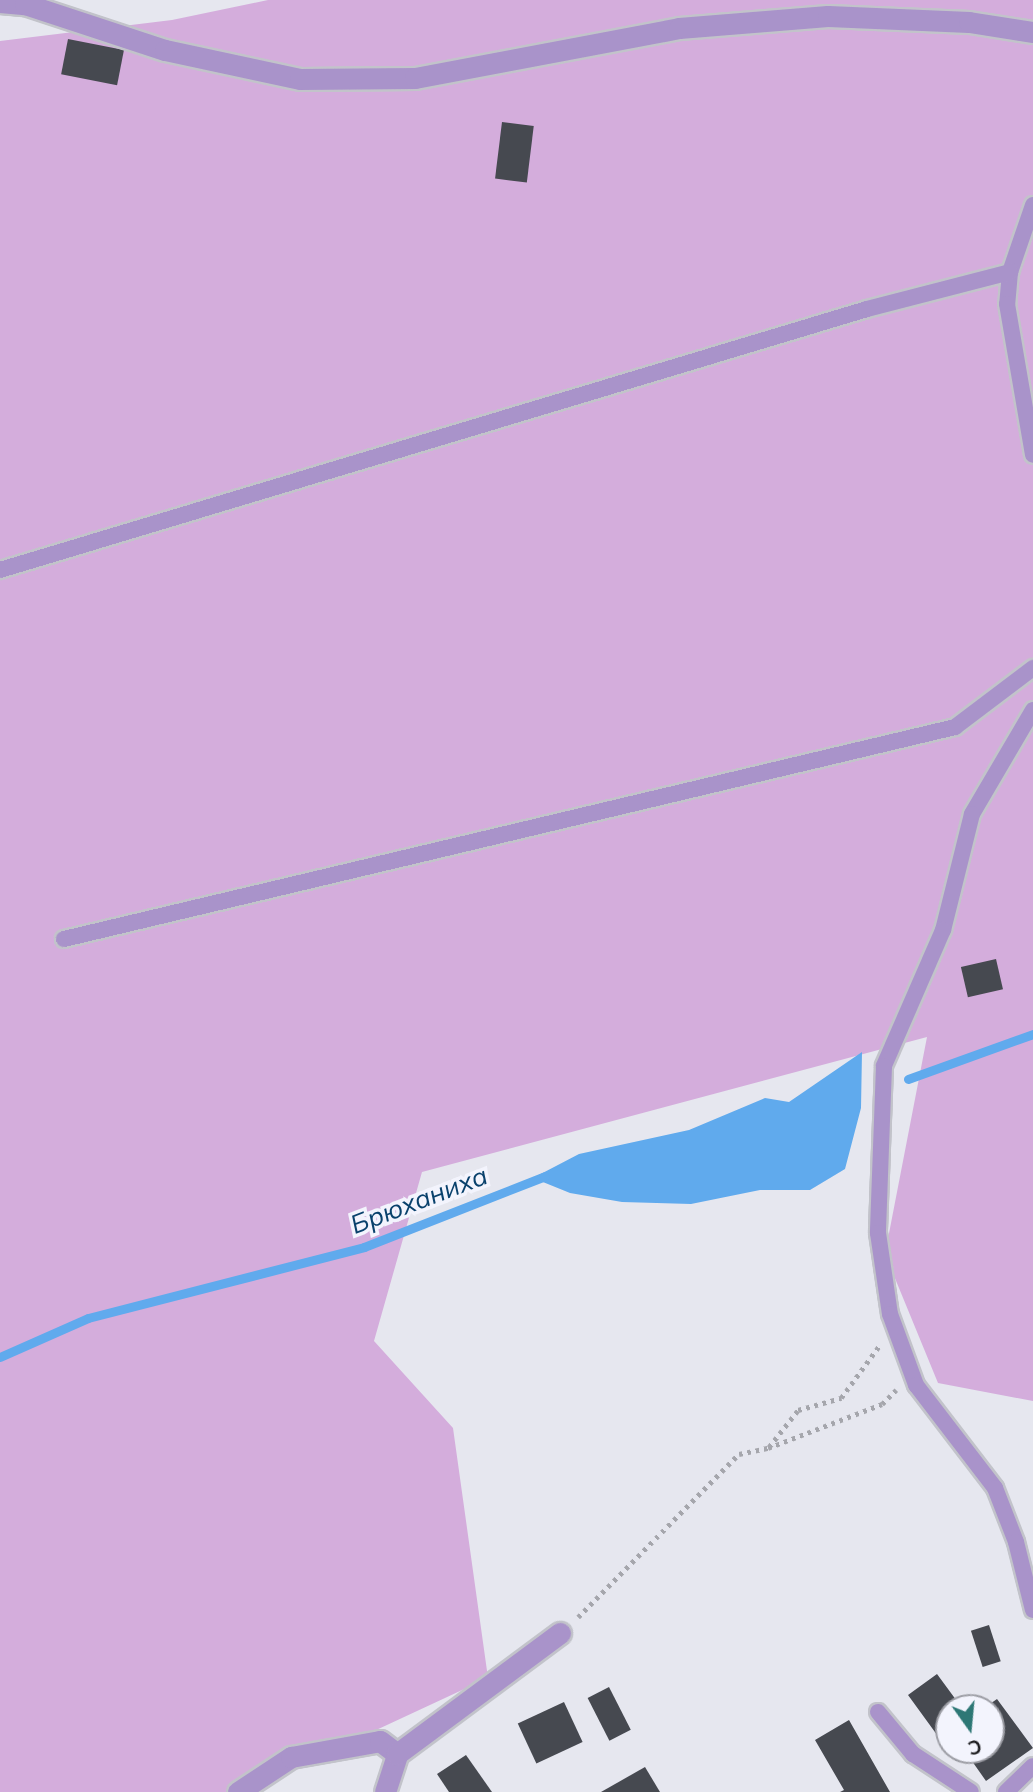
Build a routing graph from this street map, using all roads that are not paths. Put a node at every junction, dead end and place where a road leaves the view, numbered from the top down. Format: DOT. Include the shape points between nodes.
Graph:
graph roads {
  1 [pos="0,2"];
  2 [pos="1033,32"];
  3 [pos="1033,205"];
  4 [pos="1010,272"];
  5 [pos="1032,448"];
  6 [pos="0,570"];
  7 [pos="1033,668"];
  8 [pos="1033,710"];
  9 [pos="64,939"];
  10 [pos="1033,1610"];
  11 [pos="560,1633"];
  12 [pos="878,1712"];
  13 [pos="397,1754"];
  14 [pos="1033,1766"];
  15 [pos="238,1792"];
  16 [pos="386,1792"];
  17 [pos="971,1792"];
  18 [pos="1006,1792"];
  1 -- 2 [label="street" via="25,4 165,50 300,79 415,78 679,28 828,16 969,22"];
  3 -- 4 [label="lane"];
  4 -- 5 [label="lane" via="1011,342"];
  4 -- 6 [label="lane" via="867,309"];
  7 -- 9 [label="lane" via="956,727"];
  8 -- 10 [label="lane" via="972,814 943,930 884,1066 878,1233 894,1325 912,1376 947,1430 995,1488 1016,1542"];
  11 -- 13 [label="street"];
  12 -- 17 [label="lane" via="913,1754"];
  13 -- 15 [label="street" via="380,1741 291,1757"];
  13 -- 16 [label="street"];
  14 -- 18 [label="lane"];
}
